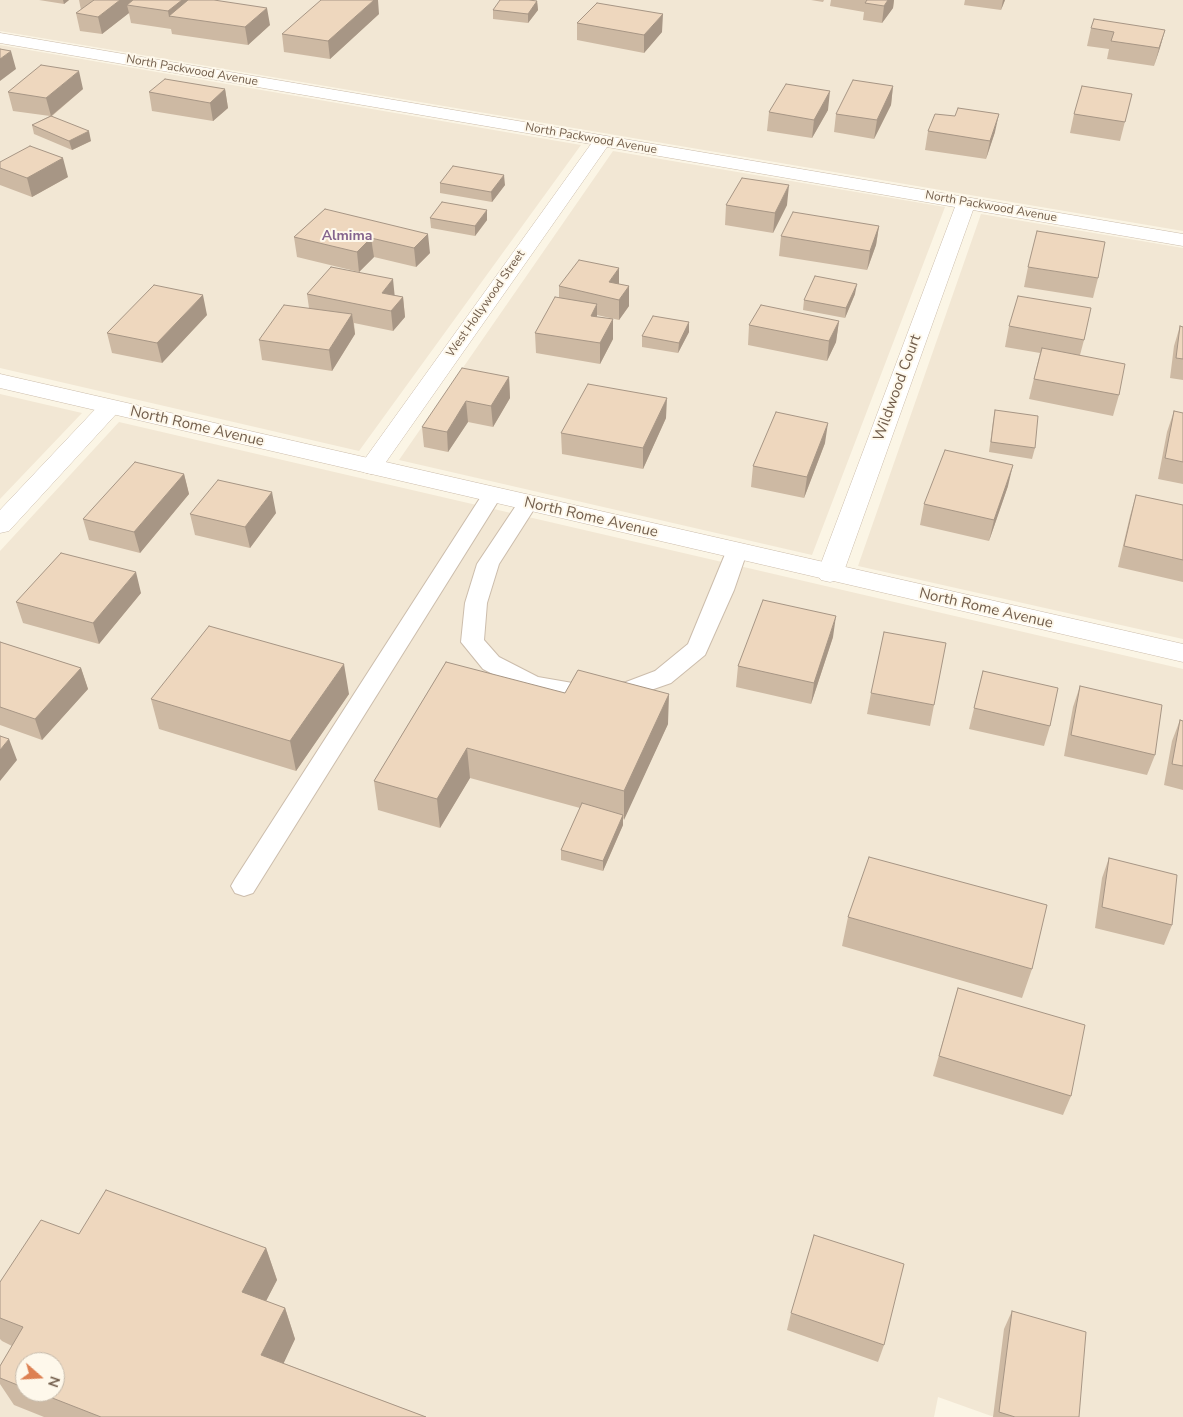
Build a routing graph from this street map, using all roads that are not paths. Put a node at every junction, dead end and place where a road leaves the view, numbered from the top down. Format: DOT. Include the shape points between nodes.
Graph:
graph roads {
  1 [pos="0,38"];
  2 [pos="602,141"];
  3 [pos="966,203"];
  4 [pos="1183,240"];
  5 [pos="0,381"];
  6 [pos="110,407"];
  7 [pos="371,467"];
  8 [pos="492,495"];
  9 [pos="528,503"];
  10 [pos="0,525"];
  11 [pos="736,552"];
  12 [pos="830,574"];
  13 [pos="1183,653"];
  14 [pos="244,886"];
  1 -- 2 [label="street, North Packwood Avenue"];
  2 -- 3 [label="street, North Packwood Avenue"];
  2 -- 7 [label="street, West Hollywood Street"];
  3 -- 4 [label="street, North Packwood Avenue"];
  3 -- 12 [label="street, Wildwood Court"];
  5 -- 6 [label="street, North Rome Avenue"];
  6 -- 7 [label="street, North Rome Avenue"];
  6 -- 10 [label="street"];
  7 -- 8 [label="street, North Rome Avenue"];
  8 -- 9 [label="street, North Rome Avenue"];
  8 -- 14 [label="lane"];
  9 -- 11 [label="street, North Rome Avenue"];
  9 -- 11 [label="lane" via="488,564 476,603 472,642 492,663 533,684 593,692 628,690 663,677 697,649"];
  11 -- 12 [label="street, North Rome Avenue"];
  12 -- 13 [label="street, North Rome Avenue"];
}
